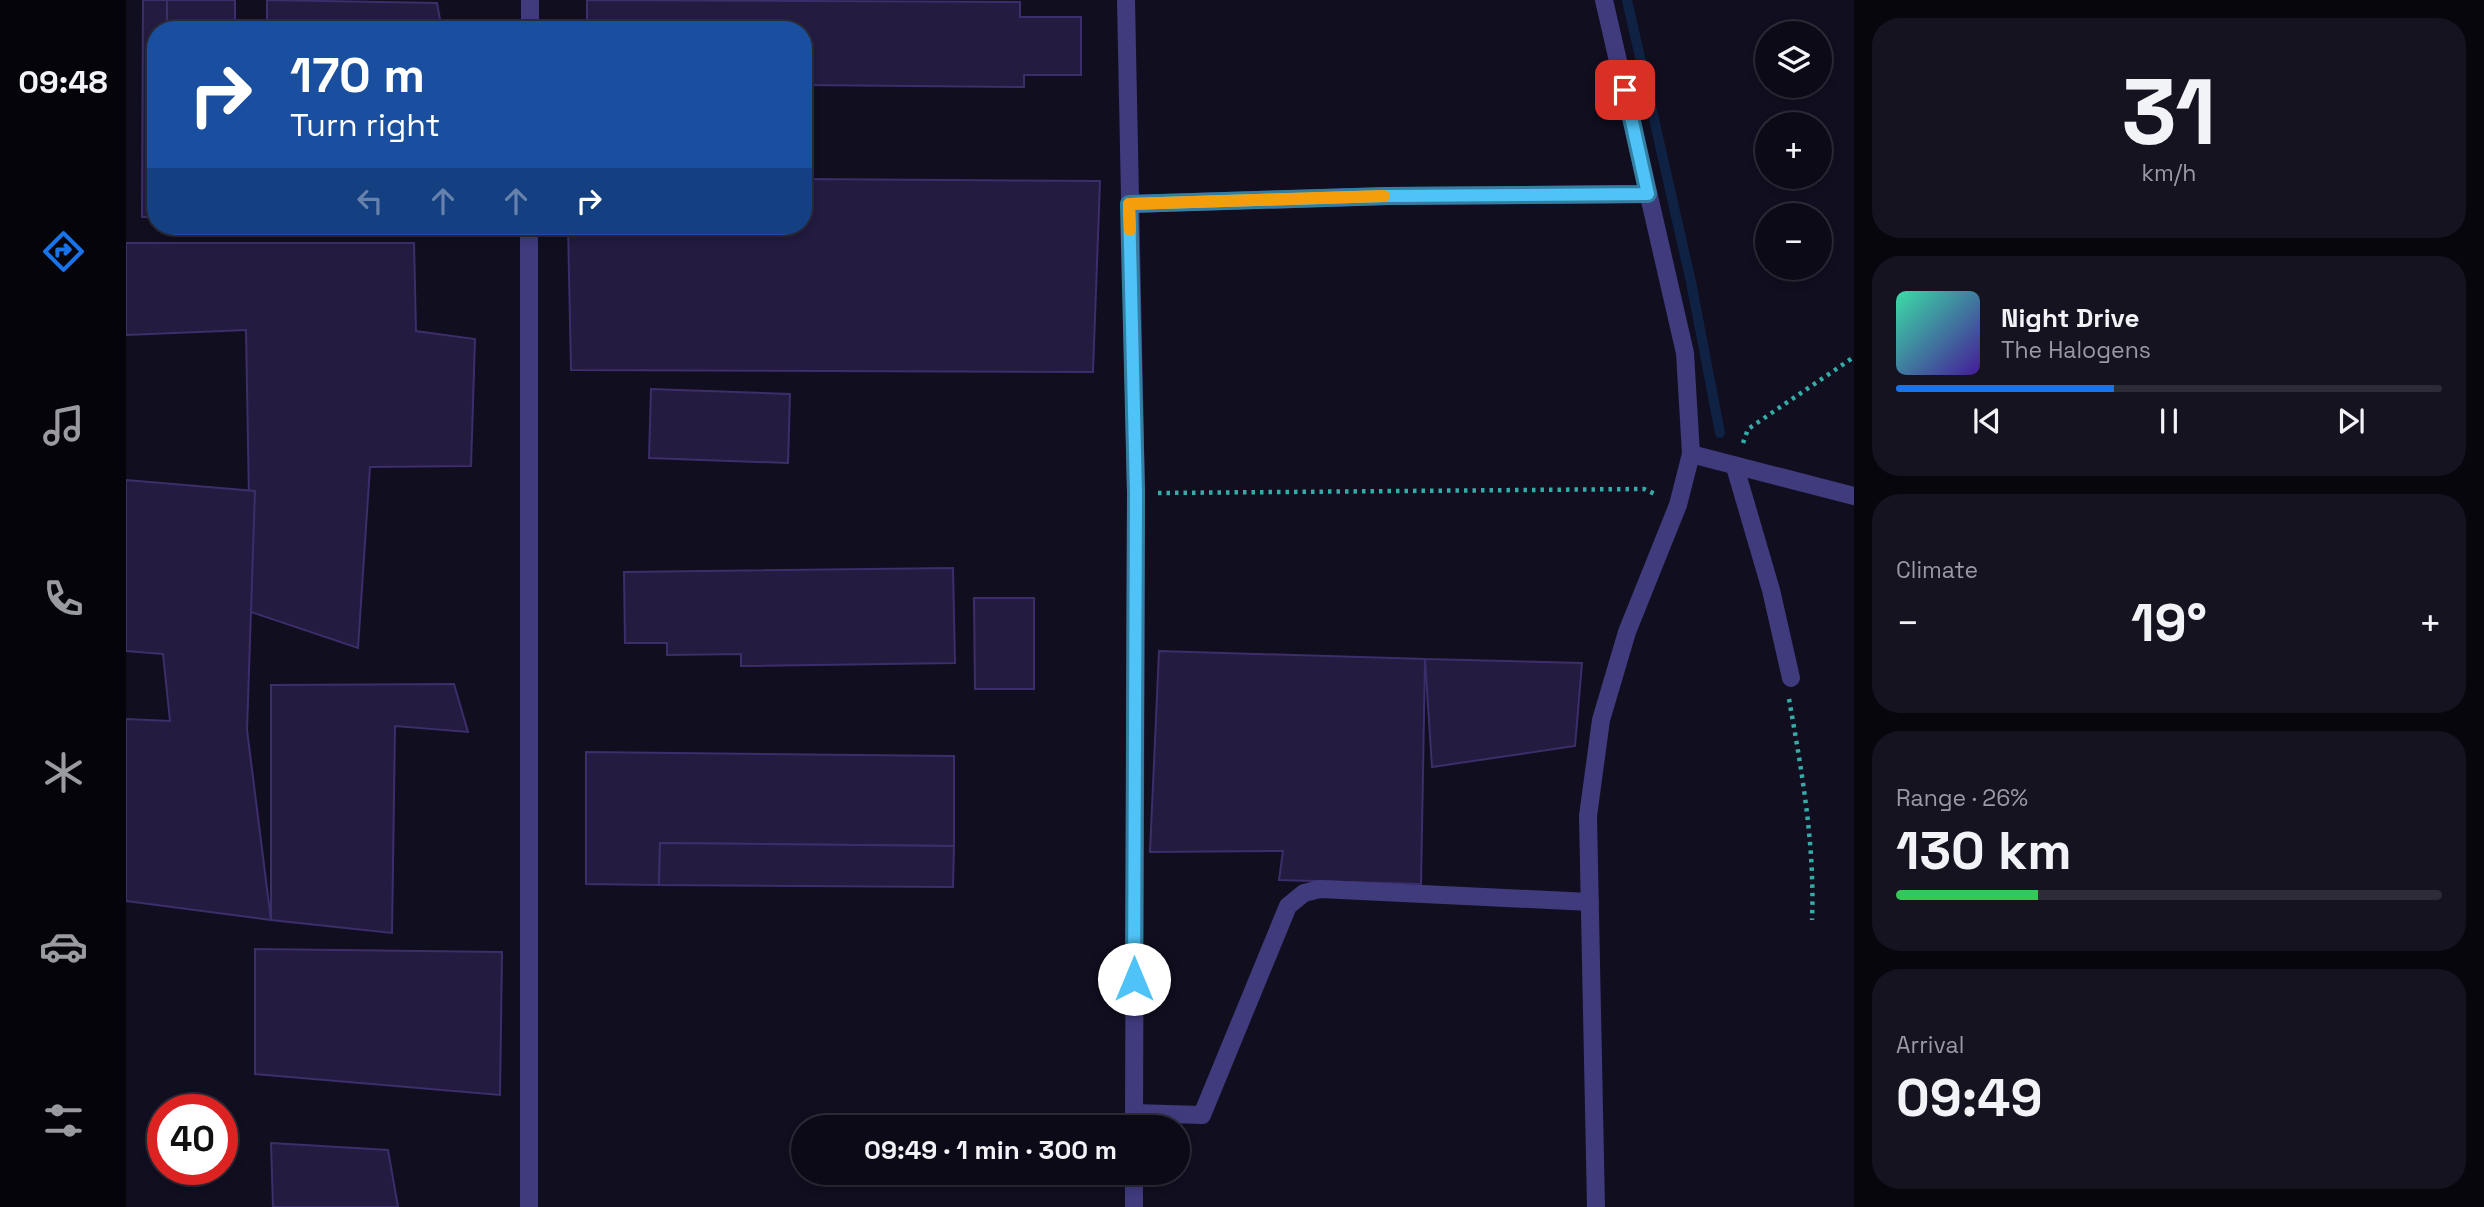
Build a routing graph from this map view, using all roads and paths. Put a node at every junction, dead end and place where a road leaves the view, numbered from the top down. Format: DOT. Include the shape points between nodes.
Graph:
graph roads {
  1 [pos="530,0"];
  2 [pos="1126,0"];
  3 [pos="1604,0"];
  4 [pos="530,21"];
  5 [pos="1648,194"];
  6 [pos="1129,204"];
  7 [pos="529,235"];
  8 [pos="1854,357"];
  9 [pos="1691,454"];
  10 [pos="1735,467"];
  11 [pos="1136,493"];
  12 [pos="1854,496"];
  13 [pos="1678,505"];
  14 [pos="1791,678"];
  15 [pos="1590,902"];
  16 [pos="1812,920"];
  17 [pos="1134,1115"];
  18 [pos="1190,1116"];
  19 [pos="1134,1185"];
  20 [pos="529,1207"];
  21 [pos="1134,1207"];
  22 [pos="1596,1207"];
  1 -- 4 [label="street"];
  2 -- 6 [label="street"];
  3 -- 5 [label="street"];
  5 -- 6 [label="street"];
  5 -- 9 [label="street" via="1685,353"];
  6 -- 11 [label="street"];
  7 -- 20 [label="street"];
  8 -- 10 [label="path" via="1748,429"];
  9 -- 10 [label="street"];
  9 -- 13 [label="street"];
  10 -- 12 [label="street"];
  10 -- 14 [label="street"];
  11 -- 13 [label="path" via="1644,489"];
  11 -- 17 [label="street"];
  13 -- 15 [label="street" via="1627,632 1601,720 1588,816"];
  14 -- 16 [label="path" via="1788,692 1814,886"];
  15 -- 18 [label="street" via="1320,889 1304,893 1288,906 1202,1115"];
  15 -- 22 [label="street"];
  19 -- 21 [label="street"];
}
